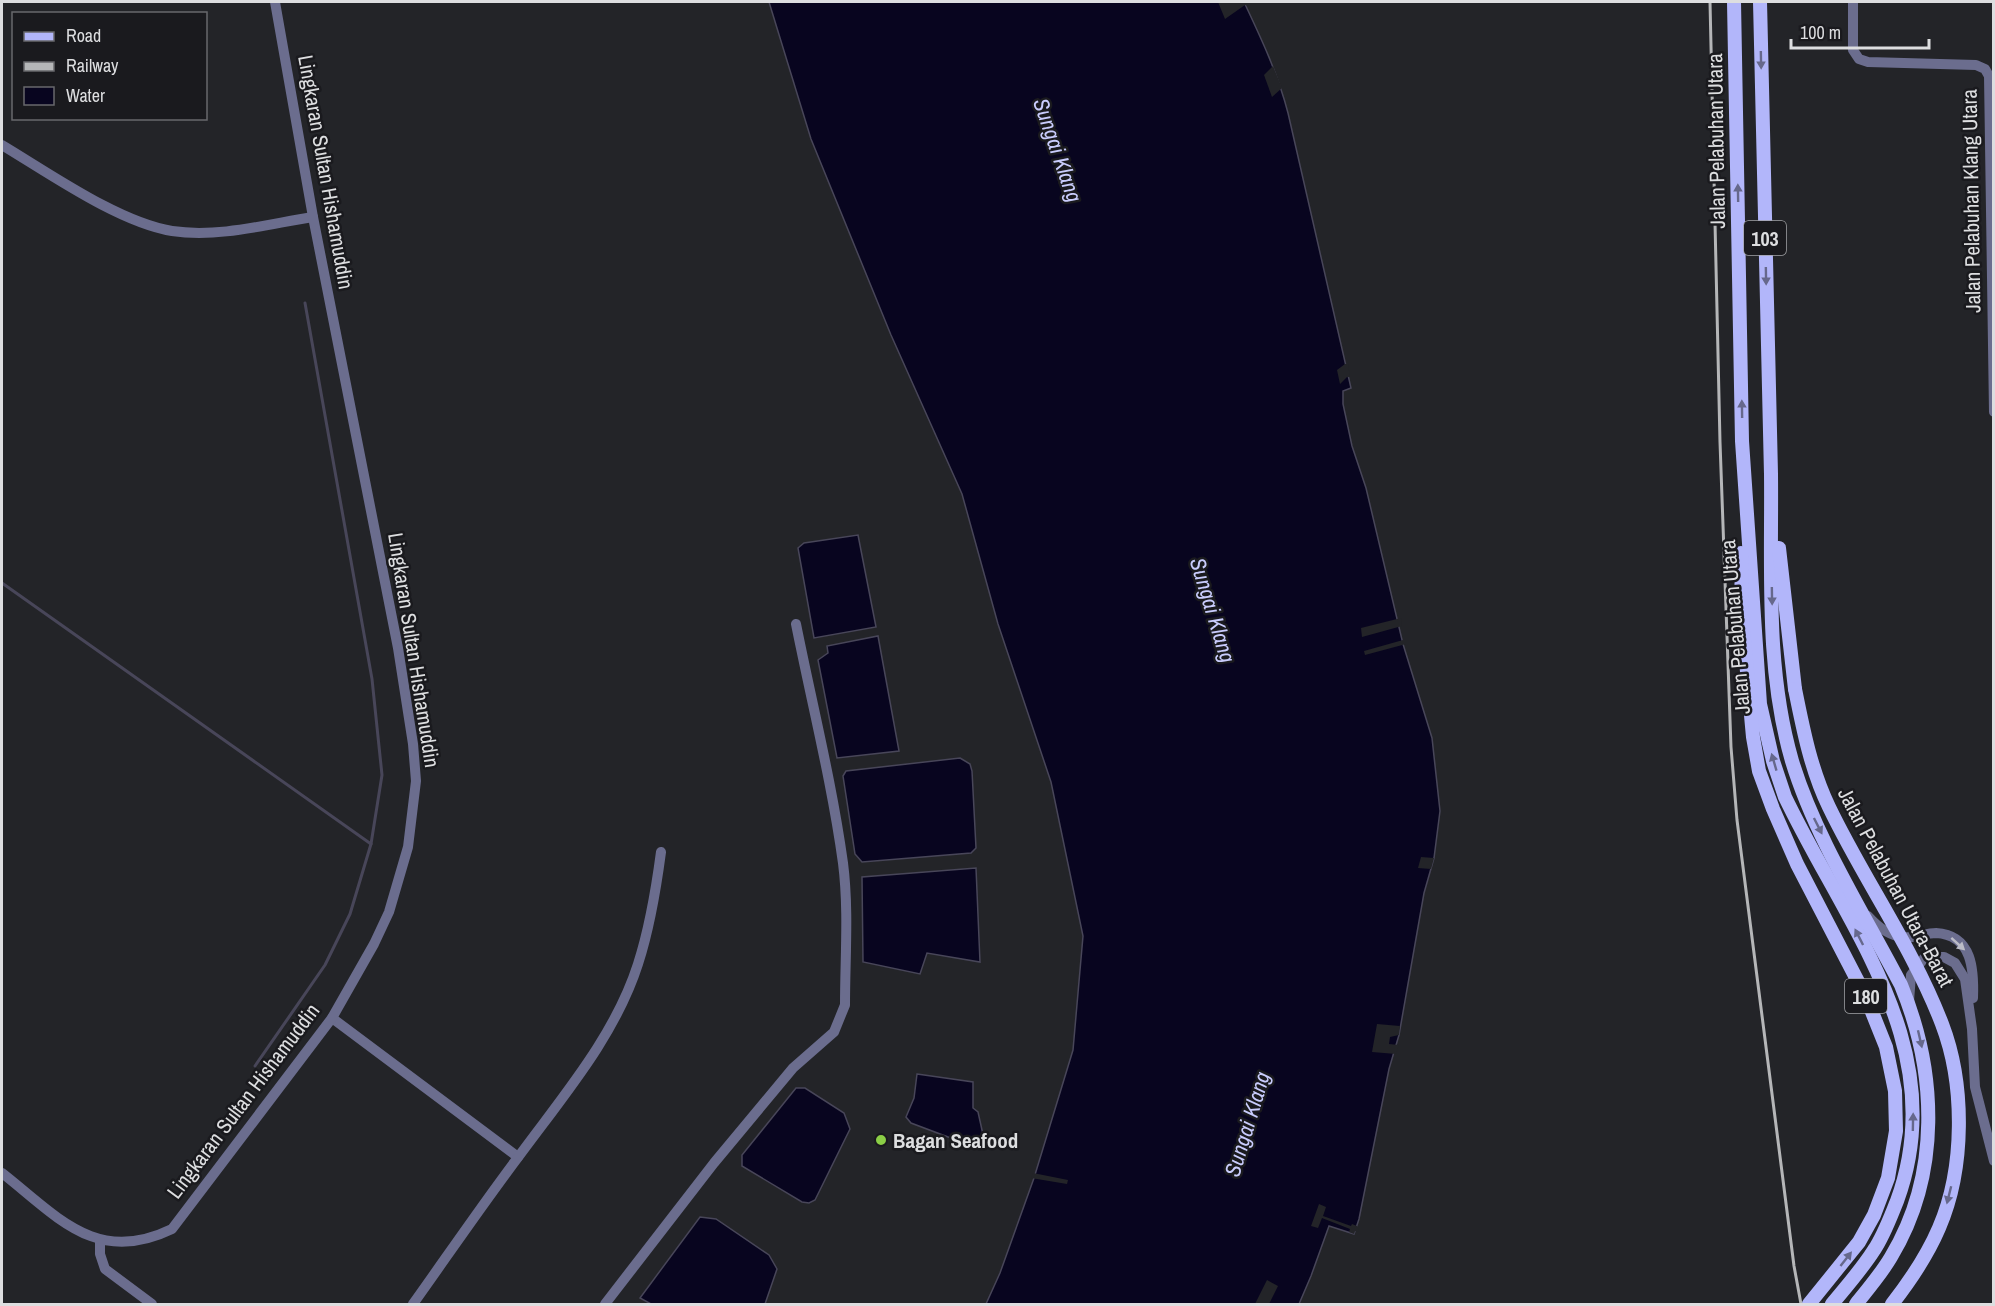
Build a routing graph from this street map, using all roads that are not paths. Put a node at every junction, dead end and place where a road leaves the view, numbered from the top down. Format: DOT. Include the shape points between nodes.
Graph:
graph roads {
  1 [pos="274,2"];
  2 [pos="1734,2"];
  3 [pos="1760,2"];
  4 [pos="1853,2"];
  5 [pos="2,145"];
  6 [pos="313,217"];
  7 [pos="1994,412"];
  8 [pos="1744,467"];
  9 [pos="1771,474"];
  10 [pos="796,624"];
  11 [pos="661,852"];
  12 [pos="1856,901"];
  13 [pos="1909,1005"];
  14 [pos="332,1018"];
  15 [pos="1972,1029"];
  16 [pos="518,1156"];
  17 [pos="1994,1161"];
  18 [pos="2,1173"];
  19 [pos="100,1240"];
  20 [pos="152,1305"];
  21 [pos="413,1305"];
  22 [pos="605,1305"];
  23 [pos="1809,1305"];
  24 [pos="1832,1305"];
  25 [pos="1856,1305"];
  26 [pos="1892,1305"];
  1 -- 6 [label="street, Lingkaran Sultan Hishamuddin"];
  8 -- 2 [label="main road, Jalan Pelabuhan Utara / 103, one-way"];
  3 -- 9 [label="main road, Jalan Pelabuhan Utara / 103, one-way"];
  4 -- 7 [label="street, Jalan Pelabuhan Klang Utara" via="1853,50 1859,59 1976,65 1989,76"];
  5 -- 6 [label="street" via="106,207 174,231 228,231"];
  6 -- 14 [label="street, Lingkaran Sultan Hishamuddin" via="398,648 416,781 408,848 389,912"];
  23 -- 8 [label="main road, 180, one-way" via="1859,1242 1878,1206 1888,1178 1896,1131 1895,1090 1886,1047 1866,997 1797,864 1759,771 1742,617"];
  24 -- 8 [label="main road, Jalan Pelabuhan Utara / 103, one-way" via="1874,1250 1905,1179 1912,1142 1912,1080 1892,1004 1785,797 1773,761 1760,704"];
  9 -- 12 [label="main road, Jalan Pelabuhan Utara / 103, one-way" via="1772,650 1777,695 1793,762 1812,813"];
  9 -- 26 [label="main road, Jalan Pelabuhan Utara-Barat / 180, one-way, bridge" via="1795,689 1813,768 1828,805 1924,983 1953,1059 1959,1122 1950,1194 1940,1227 1925,1256"];
  10 -- 22 [label="street" via="843,865 846,927 842,1017 834,1032 797,1064 714,1163"];
  11 -- 16 [label="street" via="651,914 638,965 624,999 566,1095"];
  12 -- 13 [label="main road, Jalan Pelabuhan Utara / 103"];
  12 -- 15 [label="street, one-way" via="1879,928 1902,938 1934,933 1960,943 1971,958 1974,977"];
  13 -- 15 [label="street" via="1911,975 1920,962 1925,957 1944,957 1955,963 1965,979"];
  13 -- 25 [label="main road, Jalan Pelabuhan Utara / 103, one-way" via="1924,1059 1928,1098 1922,1184 1892,1257"];
  14 -- 16 [label="street"];
  14 -- 19 [label="street, Lingkaran Sultan Hishamuddin" via="172,1228 141,1240"];
  15 -- 17 [label="street" via="1975,1087"];
  16 -- 21 [label="street"];
  18 -- 19 [label="street, Lingkaran Sultan Hishamuddin" via="58,1218"];
  19 -- 20 [label="street" via="105,1269"];
}
